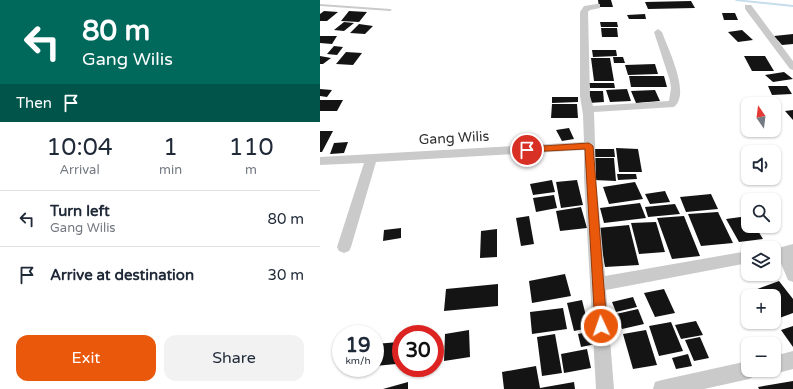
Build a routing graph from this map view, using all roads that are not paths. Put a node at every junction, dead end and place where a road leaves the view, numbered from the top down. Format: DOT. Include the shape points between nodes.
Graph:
graph roads {
  1 [pos="320,6"];
  2 [pos="597,6"];
  3 [pos="748,7"];
  4 [pos="390,10"];
  5 [pos="658,32"];
  6 [pos="793,67"];
  7 [pos="589,109"];
  8 [pos="589,146"];
  9 [pos="371,158"];
  10 [pos="320,161"];
  11 [pos="344,247"];
  12 [pos="783,252"];
  13 [pos="741,258"];
  14 [pos="793,275"];
  15 [pos="599,284"];
  16 [pos="793,360"];
  17 [pos="781,363"];
  18 [pos="741,372"];
  19 [pos="605,389"];
  20 [pos="662,389"];
  1 -- 4 [label="lane"];
  2 -- 7 [label="street" via="587,8 584,12 584,96"];
  3 -- 6 [label="street"];
  5 -- 7 [label="street" via="675,81 676,95 673,103"];
  7 -- 8 [label="street"];
  8 -- 9 [label="street, Gang Wilis"];
  8 -- 15 [label="street"];
  9 -- 10 [label="street, Gang Wilis"];
  9 -- 11 [label="street"];
  12 -- 14 [label="street"];
  13 -- 15 [label="street"];
  15 -- 19 [label="street"];
  16 -- 17 [label="street"];
  18 -- 20 [label="street"];
}
